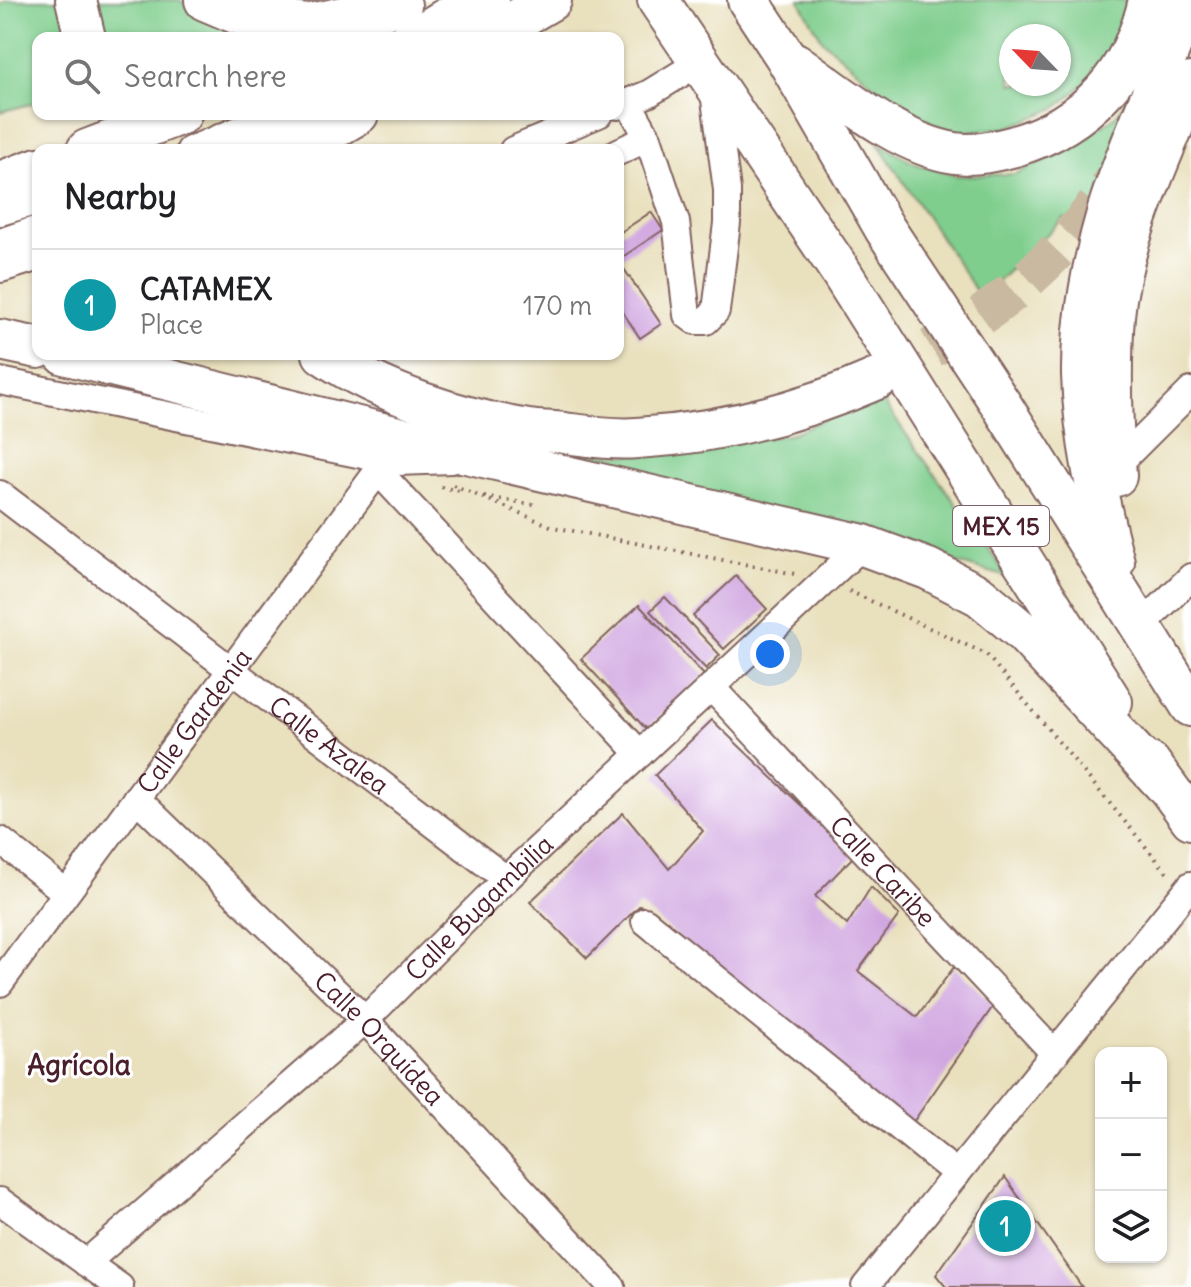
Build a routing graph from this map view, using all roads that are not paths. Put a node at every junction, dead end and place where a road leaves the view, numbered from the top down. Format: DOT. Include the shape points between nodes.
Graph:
graph roads {
  1 [pos="76,0"];
  2 [pos="205,0"];
  3 [pos="463,0"];
  4 [pos="496,0"];
  5 [pos="551,0"];
  6 [pos="658,0"];
  7 [pos="748,0"];
  8 [pos="1149,0"];
  9 [pos="1187,0"];
  10 [pos="404,14"];
  11 [pos="84,32"];
  12 [pos="360,32"];
  13 [pos="445,32"];
  14 [pos="496,32"];
  15 [pos="785,56"];
  16 [pos="706,71"];
  17 [pos="1191,83"];
  18 [pos="624,104"];
  19 [pos="624,105"];
  20 [pos="165,120"];
  21 [pos="262,120"];
  22 [pos="303,120"];
  23 [pos="348,120"];
  24 [pos="585,120"];
  25 [pos="648,138"];
  26 [pos="103,144"];
  27 [pos="204,144"];
  28 [pos="256,144"];
  29 [pos="307,144"];
  30 [pos="527,144"];
  31 [pos="624,149"];
  32 [pos="0,166"];
  33 [pos="32,166"];
  34 [pos="32,169"];
  35 [pos="0,182"];
  36 [pos="32,203"];
  37 [pos="0,212"];
  38 [pos="32,231"];
  39 [pos="0,242"];
  40 [pos="32,252"];
  41 [pos="0,262"];
  42 [pos="0,340"];
  43 [pos="32,347"];
  44 [pos="88,360"];
  45 [pos="334,360"];
  46 [pos="879,378"];
  47 [pos="0,381"];
  48 [pos="1191,391"];
  49 [pos="478,456"];
  50 [pos="387,464"];
  51 [pos="1115,467"];
  52 [pos="0,494"];
  53 [pos="863,545"];
  54 [pos="1191,577"];
  55 [pos="1136,617"];
  56 [pos="232,670"];
  57 [pos="711,687"];
  58 [pos="1191,706"];
  59 [pos="640,754"];
  60 [pos="1164,784"];
  61 [pos="136,798"];
  62 [pos="1191,819"];
  63 [pos="0,840"];
  64 [pos="506,879"];
  65 [pos="1188,889"];
  66 [pos="65,892"];
  67 [pos="645,921"];
  68 [pos="0,983"];
  69 [pos="365,1020"];
  70 [pos="1055,1054"];
  71 [pos="957,1174"];
  72 [pos="4,1214"];
  73 [pos="86,1263"];
  74 [pos="120,1287"];
  75 [pos="612,1287"];
  76 [pos="865,1287"];
  1 -- 11 [label="highway"];
  2 -- 10 [label="highway" via="238,14 306,25"];
  3 -- 10 [label="street"];
  4 -- 13 [label="street"];
  5 -- 14 [label="highway"];
  6 -- 16 [label="highway, MEX 15"];
  7 -- 15 [label="highway, MEX 15"];
  8 -- 15 [label="highway" via="1134,47 1090,107 1046,135 999,150 955,153 908,137"];
  9 -- 55 [label="highway" via="1109,205 1082,373 1092,470 1115,562"];
  10 -- 12 [label="highway"];
  15 -- 55 [label="highway, MEX 15" via="885,229"];
  16 -- 18 [label="street"];
  16 -- 25 [label="street" via="727,190 716,311 706,321 687,315 676,222"];
  16 -- 60 [label="highway, MEX 15" via="839,269"];
  17 -- 51 [label="highway" via="1143,202 1114,314"];
  19 -- 25 [label="street"];
  20 -- 26 [label="highway"];
  21 -- 27 [label="street"];
  22 -- 28 [label="street"];
  23 -- 29 [label="highway"];
  24 -- 30 [label="street"];
  25 -- 31 [label="street"];
  32 -- 33 [label="highway"];
  34 -- 35 [label="highway"];
  36 -- 37 [label="street"];
  38 -- 39 [label="street"];
  40 -- 41 [label="highway"];
  42 -- 43 [label="highway"];
  44 -- 49 [label="highway"];
  45 -- 46 [label="highway" via="374,383 456,413 528,430 598,437 637,438 756,421"];
  47 -- 50 [label="street"];
  48 -- 51 [label="street"];
  49 -- 50 [label="street"];
  49 -- 53 [label="highway"];
  50 -- 56 [label="street, Calle Gardenia"];
  50 -- 59 [label="street"];
  51 -- 55 [label="highway"];
  52 -- 56 [label="street, Calle Azalea"];
  53 -- 57 [label="street, Calle Bugambilia"];
  53 -- 60 [label="highway" via="980,596 1023,632"];
  54 -- 55 [label="street"];
  55 -- 58 [label="highway, MEX 15"];
  56 -- 61 [label="street, Calle Gardenia"];
  56 -- 64 [label="street, Calle Azalea"];
  57 -- 59 [label="street, Calle Bugambilia"];
  57 -- 70 [label="street, Calle Caribe"];
  59 -- 64 [label="street, Calle Bugambilia"];
  60 -- 62 [label="highway, MEX 15"];
  61 -- 66 [label="street, Calle Gardenia"];
  61 -- 69 [label="street, Calle Orquídea"];
  63 -- 66 [label="street"];
  64 -- 69 [label="street, Calle Bugambilia"];
  65 -- 70 [label="street"];
  66 -- 68 [label="street, Calle Gardenia"];
  67 -- 71 [label="street"];
  69 -- 73 [label="street, Calle Bugambilia"];
  69 -- 75 [label="street, Calle Orquídea"];
  70 -- 71 [label="street"];
  71 -- 76 [label="street"];
  72 -- 73 [label="street"];
  73 -- 74 [label="street"];
}
